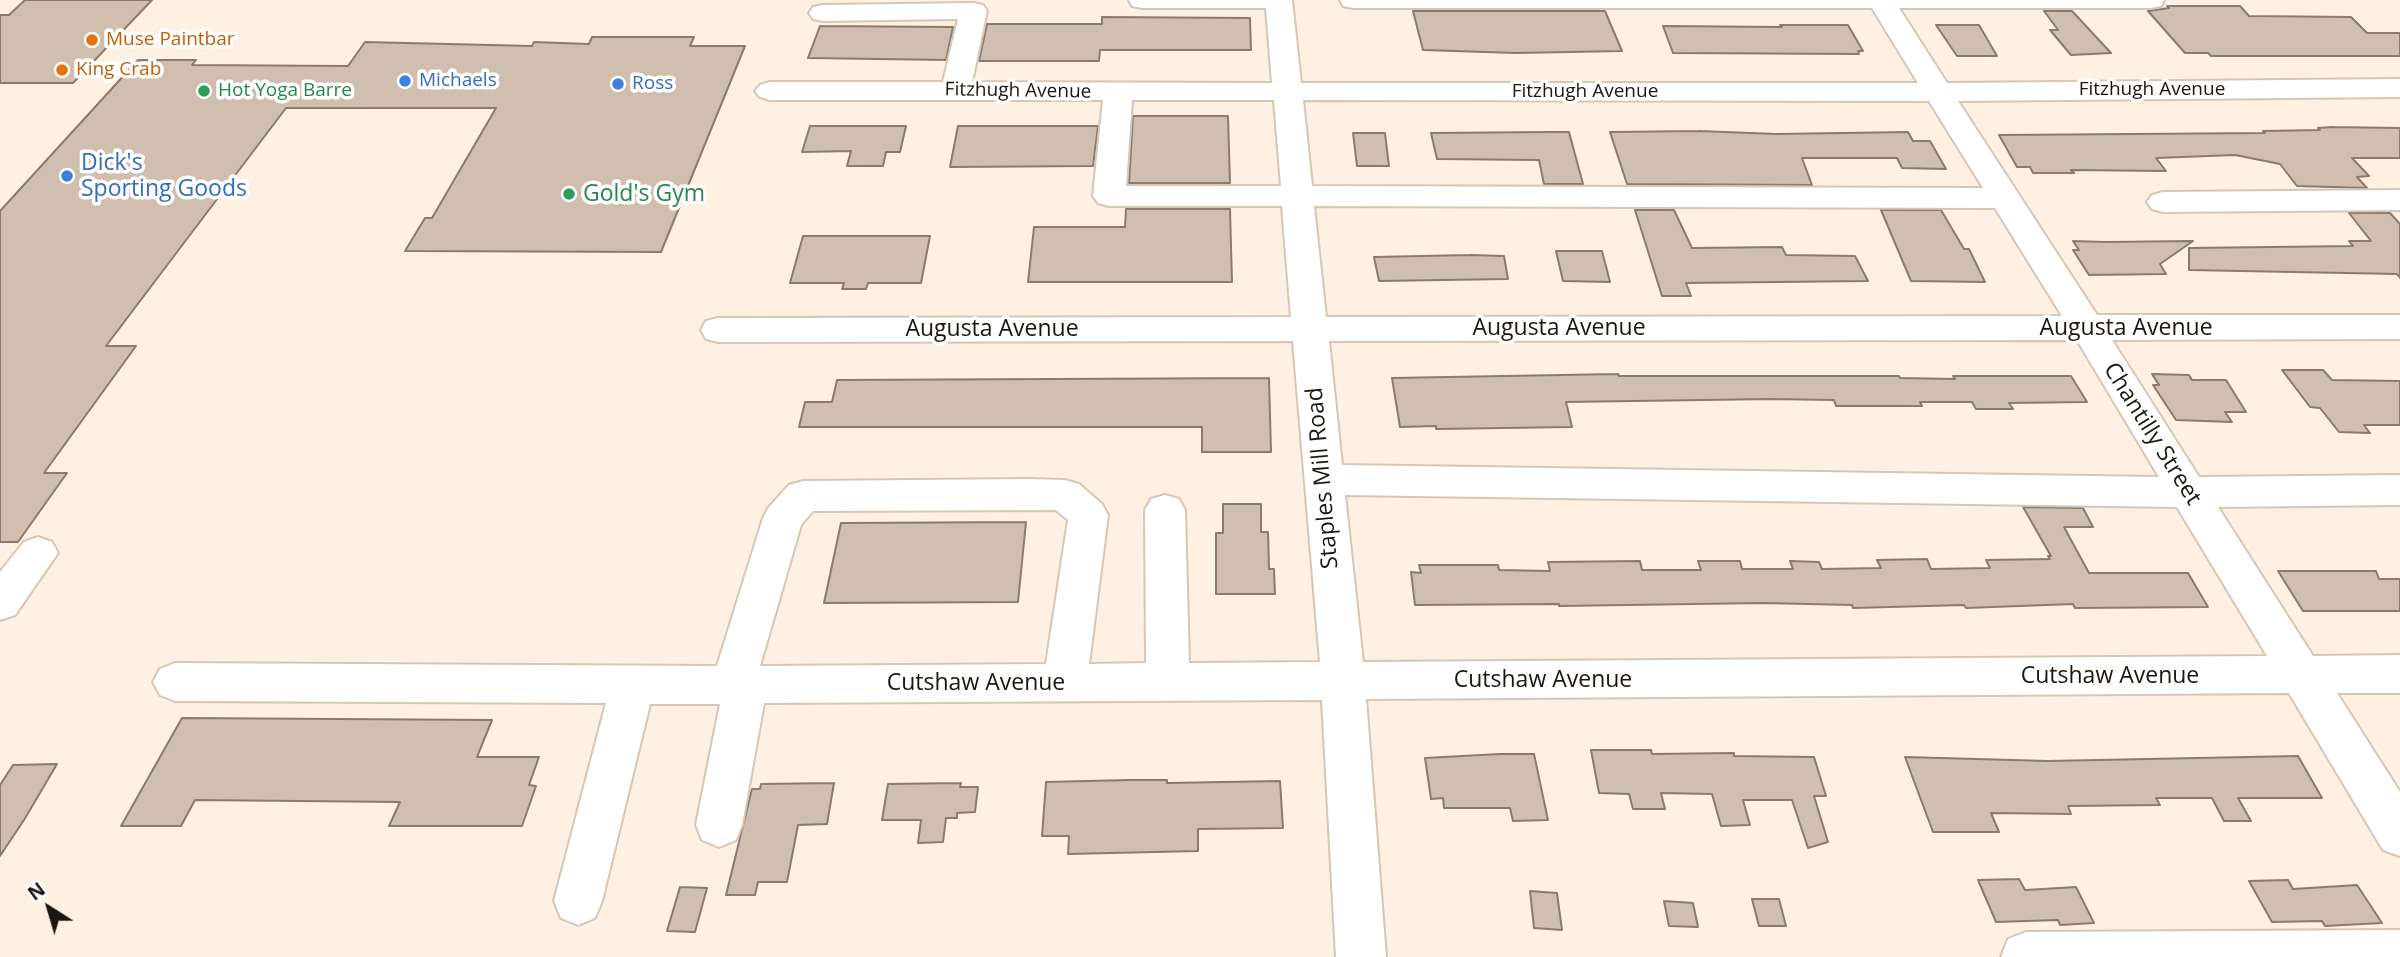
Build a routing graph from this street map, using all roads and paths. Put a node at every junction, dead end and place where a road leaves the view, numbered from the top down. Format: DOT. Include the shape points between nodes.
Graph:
graph roads {
  1 [pos="1142,0"];
  2 [pos="1268,0"];
  3 [pos="1279,0"];
  4 [pos="1353,0"];
  5 [pos="1471,0"];
  6 [pos="1681,0"];
  7 [pos="2151,0"];
  8 [pos="1880,1"];
  9 [pos="823,13"];
  10 [pos="2400,88"];
  11 [pos="956,90"];
  12 [pos="770,92"];
  13 [pos="1118,92"];
  14 [pos="1289,92"];
  15 [pos="1937,92"];
  16 [pos="1298,196"];
  17 [pos="2004,198"];
  18 [pos="2400,200"];
  19 [pos="2163,202"];
  20 [pos="2400,327"];
  21 [pos="1310,328"];
  22 [pos="2087,328"];
  23 [pos="718,330"];
  24 [pos="1323,480"];
  25 [pos="2400,490"];
  26 [pos="2188,492"];
  27 [pos="1165,510"];
  28 [pos="38,553"];
  29 [pos="0,603"];
  30 [pos="2300,674"];
  31 [pos="2400,674"];
  32 [pos="1343,681"];
  33 [pos="175,682"];
  34 [pos="1168,682"];
  35 [pos="1065,683"];
  36 [pos="740,684"];
  37 [pos="633,685"];
  38 [pos="719,825"];
  39 [pos="2400,834"];
  40 [pos="579,901"];
  41 [pos="2400,955"];
  42 [pos="1361,957"];
  43 [pos="2026,957"];
  1 -- 2 [label="street"];
  3 -- 14 [label="street, Staples Mill Road"];
  4 -- 5 [label="street"];
  5 -- 6 [label="street"];
  6 -- 8 [label="street"];
  7 -- 8 [label="street"];
  8 -- 15 [label="street, Chantilly Street"];
  9 -- 11 [label="street" via="973,11"];
  10 -- 15 [label="street, Fitzhugh Avenue"];
  11 -- 12 [label="street, Fitzhugh Avenue"];
  11 -- 13 [label="street, Fitzhugh Avenue"];
  13 -- 14 [label="street, Fitzhugh Avenue"];
  13 -- 16 [label="street" via="1109,196"];
  14 -- 15 [label="street, Fitzhugh Avenue"];
  14 -- 16 [label="street, Staples Mill Road"];
  15 -- 17 [label="street, Chantilly Street"];
  16 -- 17 [label="street"];
  16 -- 21 [label="street, Staples Mill Road"];
  17 -- 22 [label="street, Chantilly Street"];
  18 -- 19 [label="street"];
  20 -- 22 [label="street, Augusta Avenue"];
  21 -- 22 [label="street, Augusta Avenue"];
  21 -- 23 [label="street, Augusta Avenue"];
  21 -- 24 [label="street, Staples Mill Road"];
  22 -- 26 [label="street, Chantilly Street"];
  24 -- 26 [label="street"];
  24 -- 32 [label="street, Staples Mill Road"];
  25 -- 26 [label="street"];
  26 -- 30 [label="street, Chantilly Street"];
  27 -- 34 [label="street"];
  28 -- 29 [label="street"];
  30 -- 31 [label="street, Cutshaw Avenue"];
  30 -- 32 [label="street, Cutshaw Avenue"];
  30 -- 39 [label="street, Chantilly Street"];
  32 -- 34 [label="street, Cutshaw Avenue"];
  32 -- 42 [label="street, Staples Mill Road"];
  33 -- 37 [label="street, Cutshaw Avenue"];
  34 -- 35 [label="street, Cutshaw Avenue"];
  35 -- 36 [label="street, Cutshaw Avenue"];
  35 -- 36 [label="street" via="1088,515 1065,495 1014,494 803,496 783,518"];
  36 -- 37 [label="street, Cutshaw Avenue"];
  36 -- 38 [label="street"];
  37 -- 40 [label="street"];
  41 -- 43 [label="street"];
}
